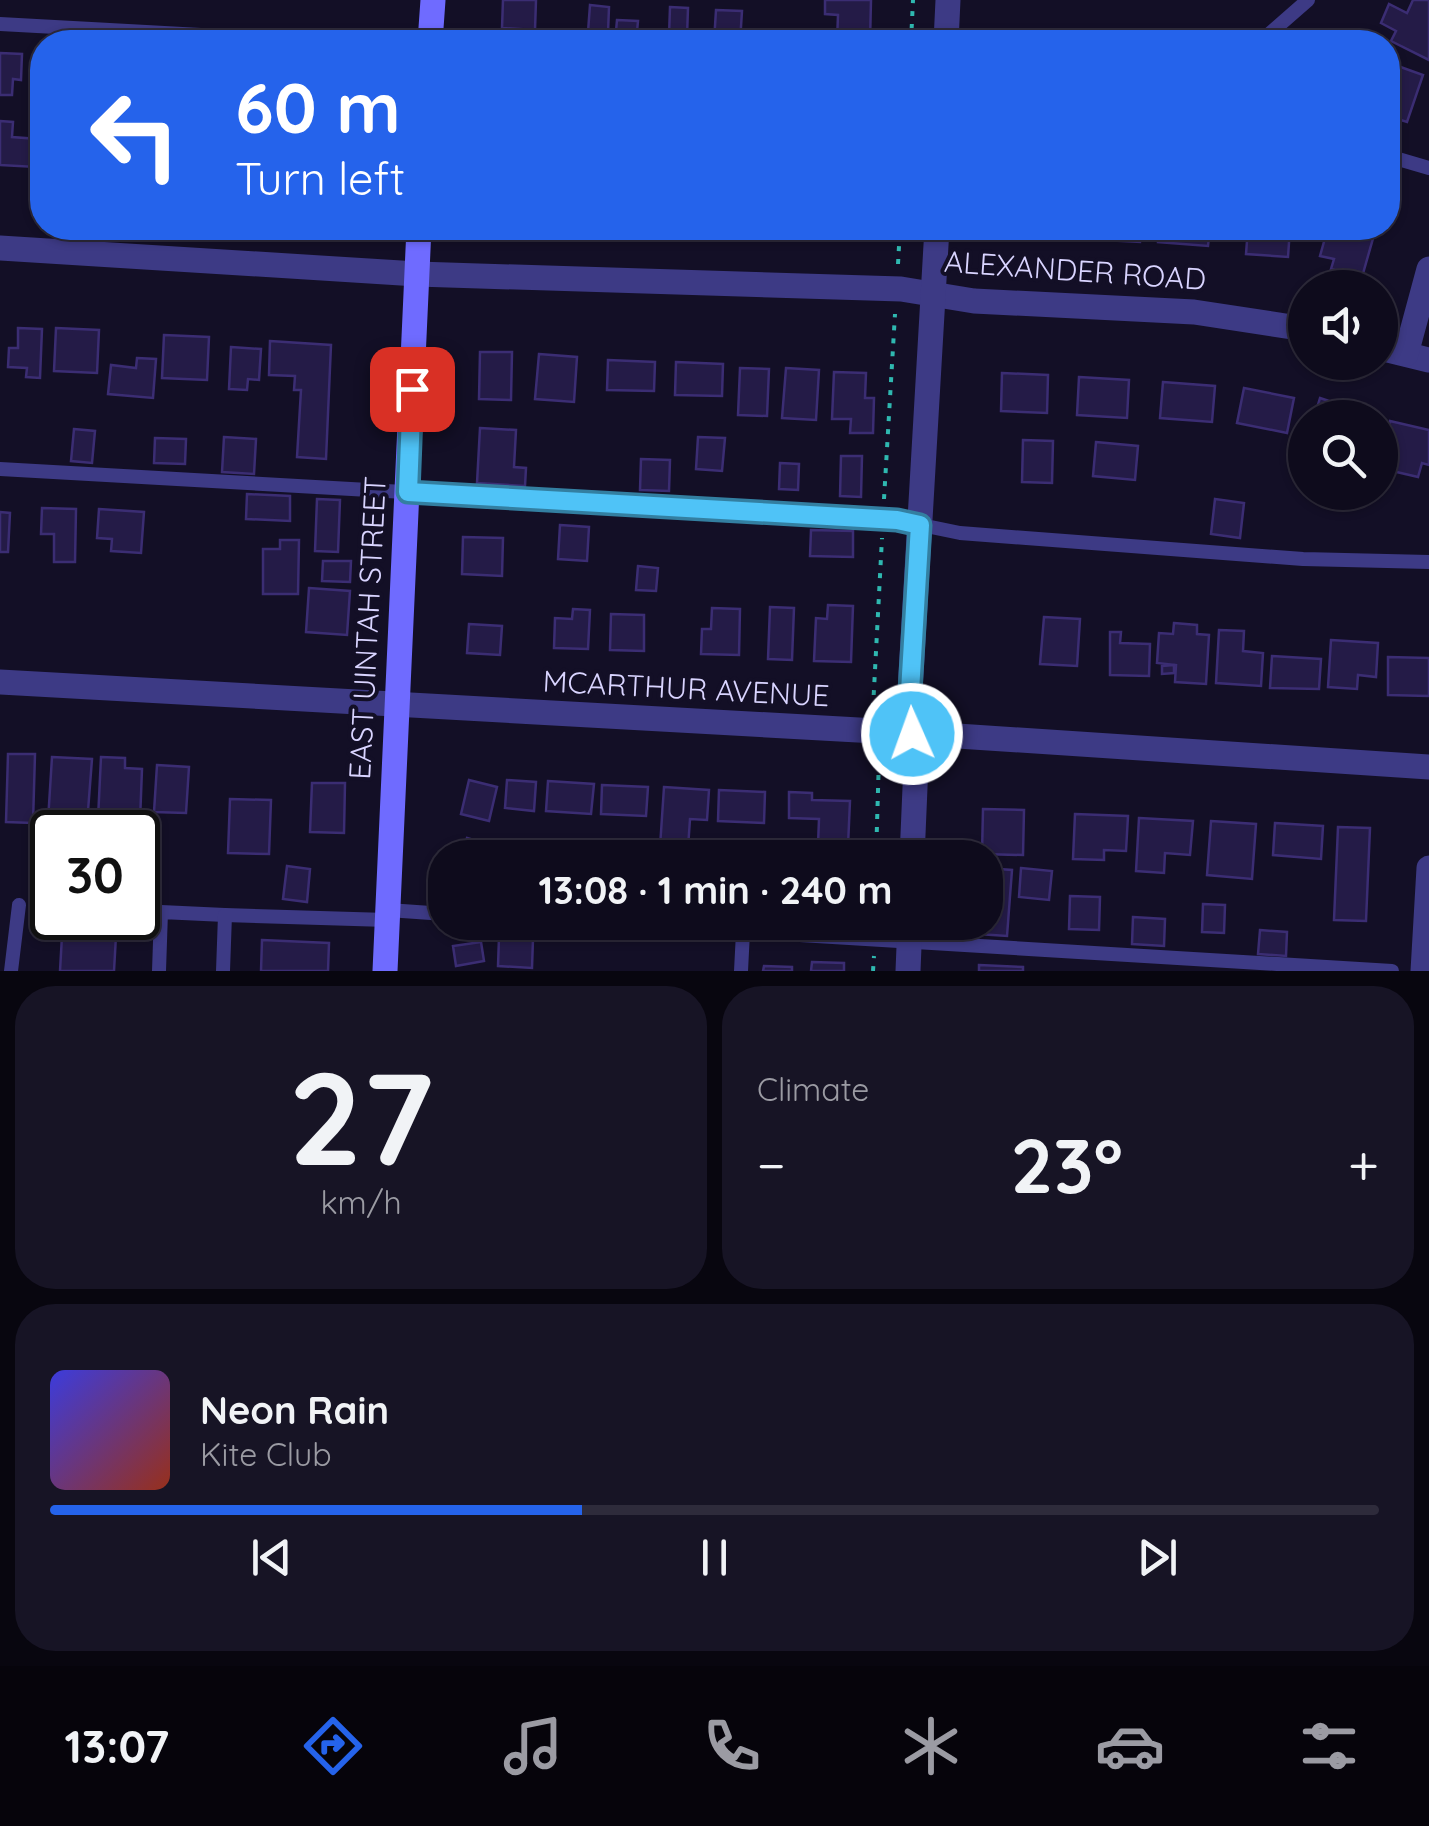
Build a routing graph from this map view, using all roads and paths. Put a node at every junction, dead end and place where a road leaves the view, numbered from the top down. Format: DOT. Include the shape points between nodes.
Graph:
graph roads {
  1 [pos="432,0"];
  2 [pos="913,0"];
  3 [pos="948,0"];
  4 [pos="1308,0"];
  5 [pos="0,24"];
  6 [pos="110,30"];
  7 [pos="431,30"];
  8 [pos="911,30"];
  9 [pos="947,30"];
  10 [pos="1274,30"];
  11 [pos="1400,160"];
  12 [pos="1429,168"];
  13 [pos="418,240"];
  14 [pos="899,240"];
  15 [pos="937,240"];
  16 [pos="0,248"];
  17 [pos="1429,270"];
  18 [pos="417,274"];
  19 [pos="896,289"];
  20 [pos="934,294"];
  21 [pos="1288,327"];
  22 [pos="1418,357"];
  23 [pos="0,469"];
  24 [pos="408,492"];
  25 [pos="883,519"];
  26 [pos="920,525"];
  27 [pos="1429,562"];
  28 [pos="0,682"];
  29 [pos="397,707"];
  30 [pos="876,732"];
  31 [pos="912,734"];
  32 [pos="1429,767"];
  33 [pos="877,840"];
  34 [pos="913,840"];
  35 [pos="1429,868"];
  36 [pos="19,905"];
  37 [pos="428,914"];
  38 [pos="225,915"];
  39 [pos="388,915"];
  40 [pos="742,940"];
  41 [pos="909,940"];
  42 [pos="1003,940"];
  43 [pos="12,971"];
  44 [pos="159,971"];
  45 [pos="223,971"];
  46 [pos="385,971"];
  47 [pos="741,971"];
  48 [pos="908,971"];
  49 [pos="1392,971"];
  50 [pos="1423,971"];
  1 -- 7 [label="main road"];
  2 -- 8 [label="path"];
  3 -- 9 [label="street"];
  4 -- 10 [label="lane"];
  5 -- 6 [label="lane"];
  11 -- 12 [label="lane"];
  13 -- 18 [label="main road, EAST UINTAH STREET"];
  14 -- 19 [label="path"];
  15 -- 20 [label="street"];
  16 -- 18 [label="street, ALEXANDER ROAD"];
  17 -- 22 [label="street"];
  18 -- 19 [label="street, ALEXANDER ROAD"];
  18 -- 24 [label="main road, EAST UINTAH STREET"];
  19 -- 20 [label="street, ALEXANDER ROAD"];
  19 -- 25 [label="path"];
  20 -- 21 [label="street, ALEXANDER ROAD" via="1194,312"];
  20 -- 26 [label="street"];
  23 -- 24 [label="lane"];
  24 -- 25 [label="lane"];
  24 -- 29 [label="main road, EAST UINTAH STREET"];
  25 -- 26 [label="lane"];
  25 -- 30 [label="path" via="872,697"];
  26 -- 27 [label="lane" via="1265,556"];
  26 -- 31 [label="street"];
  28 -- 29 [label="street, MCARTHUR AVENUE"];
  29 -- 30 [label="street, MCARTHUR AVENUE"];
  29 -- 39 [label="main road, EAST UINTAH STREET"];
  30 -- 31 [label="street, MCARTHUR AVENUE"];
  30 -- 33 [label="path"];
  31 -- 32 [label="street, MCARTHUR AVENUE"];
  31 -- 34 [label="street"];
  35 -- 50 [label="street"];
  36 -- 43 [label="lane"];
  37 -- 39 [label="lane"];
  38 -- 39 [label="lane"];
  38 -- 44 [label="lane" via="161,912"];
  38 -- 45 [label="lane"];
  39 -- 46 [label="main road, EAST UINTAH STREET"];
  40 -- 47 [label="lane"];
  41 -- 48 [label="street"];
  42 -- 49 [label="lane"];
}
